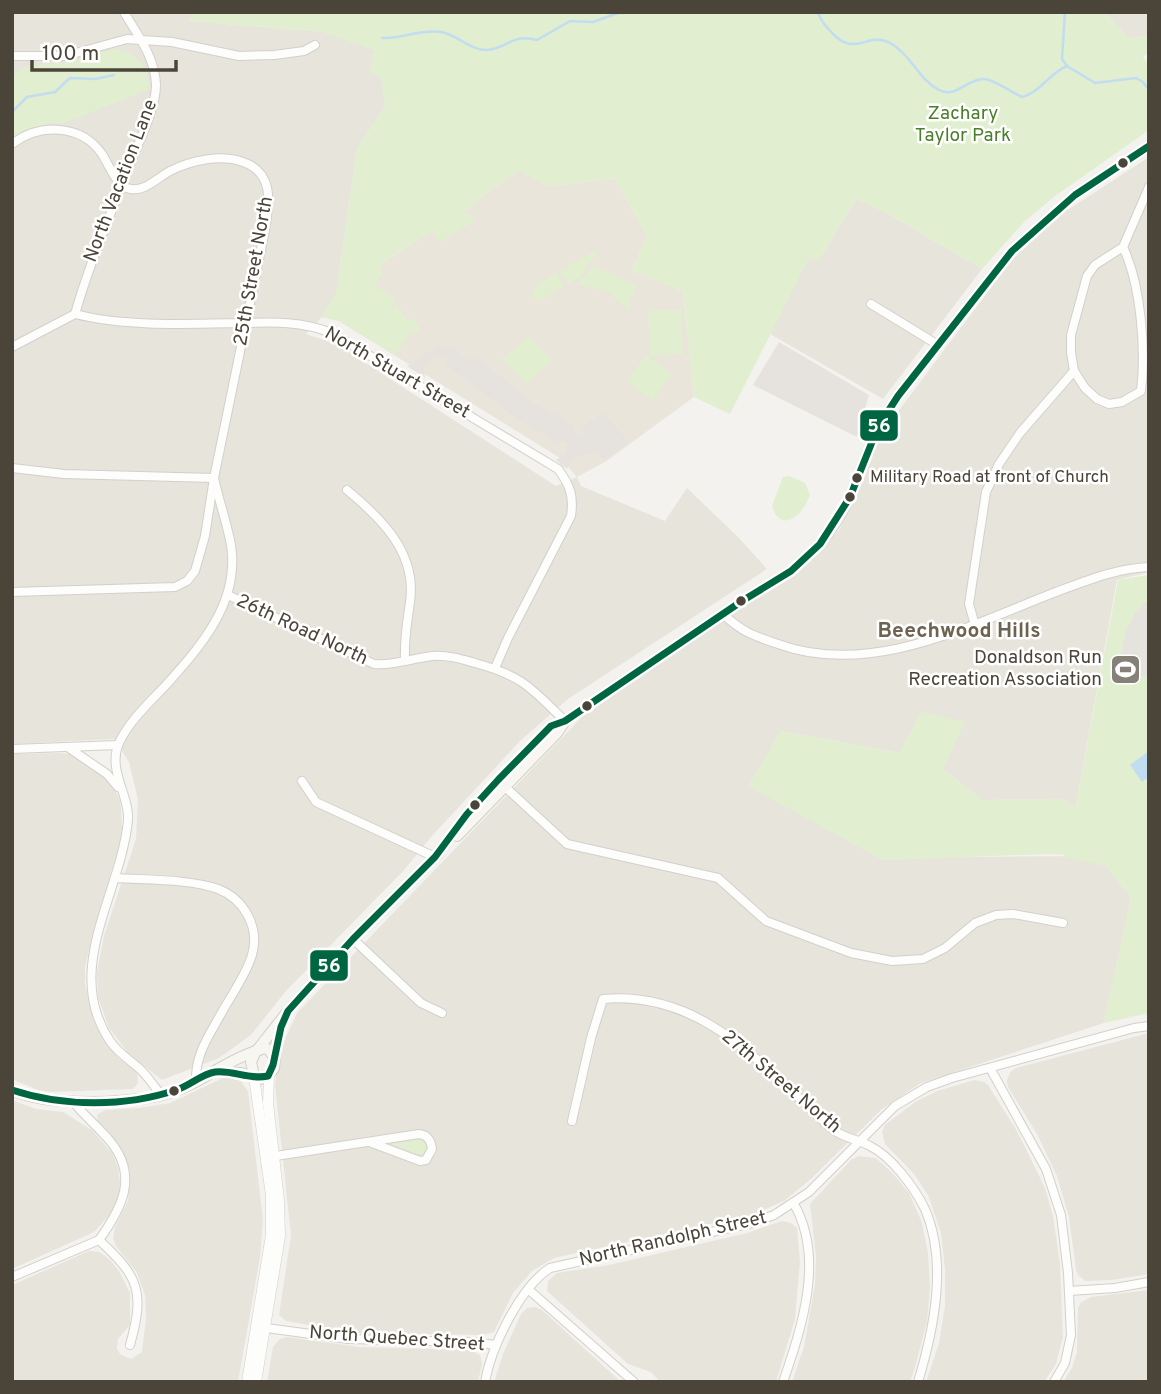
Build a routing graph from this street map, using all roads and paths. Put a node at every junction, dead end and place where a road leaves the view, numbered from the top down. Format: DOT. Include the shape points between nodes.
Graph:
graph roads {
  1 [pos="124,12"];
  2 [pos="142,41"];
  3 [pos="315,45"];
  4 [pos="12,56"];
  5 [pos="12,144"];
  6 [pos="1148,149"];
  7 [pos="121,185"];
  8 [pos="1149,187"];
  9 [pos="1123,247"];
  10 [pos="871,304"];
  11 [pos="75,314"];
  12 [pos="245,323"];
  13 [pos="938,345"];
  14 [pos="12,347"];
  15 [pos="1074,371"];
  16 [pos="12,468"];
  17 [pos="214,478"];
  18 [pos="347,490"];
  19 [pos="1149,567"];
  20 [pos="12,592"];
  21 [pos="228,595"];
  22 [pos="723,614"];
  23 [pos="975,625"];
  24 [pos="405,660"];
  25 [pos="495,668"];
  26 [pos="565,721"];
  27 [pos="118,744"];
  28 [pos="69,748"];
  29 [pos="12,749"];
  30 [pos="302,781"];
  31 [pos="502,784"];
  32 [pos="119,788"];
  33 [pos="435,857"];
  34 [pos="116,878"];
  35 [pos="1063,923"];
  36 [pos="354,939"];
  37 [pos="442,1013"];
  38 [pos="283,1018"];
  39 [pos="1149,1026"];
  40 [pos="257,1050"];
  41 [pos="274,1057"];
  42 [pos="990,1068"];
  43 [pos="213,1072"];
  44 [pos="254,1076"];
  45 [pos="269,1076"];
  46 [pos="197,1082"];
  47 [pos="12,1090"];
  48 [pos="161,1095"];
  49 [pos="73,1102"];
  50 [pos="572,1121"];
  51 [pos="860,1142"];
  52 [pos="372,1143"];
  53 [pos="270,1157"];
  54 [pos="794,1204"];
  55 [pos="99,1240"];
  56 [pos="12,1277"];
  57 [pos="1149,1282"];
  58 [pos="529,1290"];
  59 [pos="1069,1291"];
  60 [pos="261,1327"];
  61 [pos="130,1345"];
  62 [pos="496,1345"];
  63 [pos="247,1382"];
  64 [pos="256,1382"];
  65 [pos="485,1382"];
  66 [pos="634,1382"];
  67 [pos="783,1382"];
  68 [pos="918,1382"];
  69 [pos="1054,1382"];
  1 -- 2 [label="street, North Vacation Lane"];
  2 -- 3 [label="street" via="172,42 239,56 304,51"];
  2 -- 4 [label="street" via="127,39 65,56"];
  2 -- 7 [label="street, North Vacation Lane" via="153,63 156,87"];
  5 -- 7 [label="street" via="39,131 71,131 93,143"];
  6 -- 13 [label="main road" via="1075,195 1012,251"];
  7 -- 11 [label="street, North Vacation Lane"];
  7 -- 12 [label="street, 25th Street North" via="140,189 170,171 207,159 238,161 257,169 268,185 269,200"];
  8 -- 9 [label="street"];
  9 -- 15 [label="street" via="1095,265 1087,276 1071,335"];
  9 -- 15 [label="street" via="1140,318 1145,363 1142,391 1110,404 1097,400"];
  10 -- 13 [label="street"];
  11 -- 12 [label="street, North Stuart Street" via="104,321"];
  11 -- 14 [label="street"];
  12 -- 17 [label="street, 25th Street North"];
  12 -- 25 [label="street, North Stuart Street" via="293,322 332,332 558,469 571,488 571,516"];
  13 -- 22 [label="main road" via="878,426 850,497 820,544 791,571"];
  15 -- 23 [label="street" via="1020,433 985,492 969,604"];
  16 -- 17 [label="street"];
  17 -- 20 [label="street, 25th Street North" via="208,522 195,571 187,581 175,587"];
  17 -- 21 [label="street, 25th Street North" via="231,547"];
  18 -- 24 [label="street" via="380,518 404,554 411,600 404,634"];
  19 -- 23 [label="street" via="1089,580"];
  21 -- 24 [label="street, 26th Road North" via="362,660 386,665"];
  21 -- 27 [label="street, 25th Street North" via="198,649"];
  22 -- 23 [label="street" via="755,636 823,655 904,647"];
  22 -- 26 [label="main road"];
  24 -- 25 [label="street, 26th Road North" via="445,656"];
  25 -- 26 [label="street, 26th Road North" via="541,695"];
  26 -- 31 [label="main road" via="551,726"];
  27 -- 28 [label="street"];
  27 -- 32 [label="street"];
  28 -- 29 [label="street"];
  28 -- 32 [label="street"];
  30 -- 33 [label="street" via="316,802"];
  31 -- 33 [label="main road" via="467,814"];
  31 -- 35 [label="street" via="567,844 718,878 766,921 851,953 892,961 923,959 975,923 996,915"];
  32 -- 34 [label="street" via="128,820"];
  33 -- 36 [label="main road"];
  34 -- 46 [label="street" via="215,888 234,898 250,919 254,931 251,958 202,1048 195,1066"];
  34 -- 48 [label="street" via="90,973 96,1012 111,1042"];
  36 -- 37 [label="street" via="421,1003"];
  36 -- 38 [label="main road"];
  38 -- 40 [label="main road"];
  38 -- 41 [label="main road"];
  39 -- 42 [label="street, North Randolph Street"];
  40 -- 41 [label="main road" via="265,1048"];
  40 -- 43 [label="main road"];
  40 -- 44 [label="main road" via="251,1062"];
  41 -- 45 [label="main road"];
  42 -- 51 [label="street, North Randolph Street" via="909,1097"];
  42 -- 59 [label="street" via="1054,1189"];
  43 -- 44 [label="main road"];
  43 -- 46 [label="main road"];
  44 -- 45 [label="main road"];
  44 -- 53 [label="street"];
  45 -- 53 [label="street"];
  46 -- 48 [label="main road"];
  47 -- 49 [label="main road"];
  48 -- 49 [label="main road"];
  49 -- 55 [label="street" via="111,1142 126,1181 122,1205"];
  50 -- 51 [label="street, 27th Street North" via="603,999 627,997 667,1006 713,1026 735,1040 837,1133"];
  51 -- 54 [label="street, North Randolph Street"];
  51 -- 68 [label="street, 27th Street North" via="878,1152 907,1181 930,1228 937,1295"];
  52 -- 52 [label="street" via="420,1161 426,1160 432,1149 423,1134"];
  52 -- 53 [label="street"];
  53 -- 60 [label="street" via="279,1200"];
  54 -- 58 [label="street, North Randolph Street" via="752,1223 554,1266 540,1274"];
  54 -- 67 [label="street" via="807,1243 808,1287 800,1334"];
  55 -- 56 [label="street"];
  55 -- 61 [label="street" via="124,1263 137,1290 139,1315"];
  57 -- 59 [label="street"];
  58 -- 62 [label="street"];
  58 -- 66 [label="street"];
  59 -- 69 [label="street" via="1069,1350"];
  60 -- 62 [label="street, North Quebec Street" via="348,1339"];
  60 -- 63 [label="street"];
  60 -- 64 [label="street"];
  62 -- 65 [label="street"];
}
